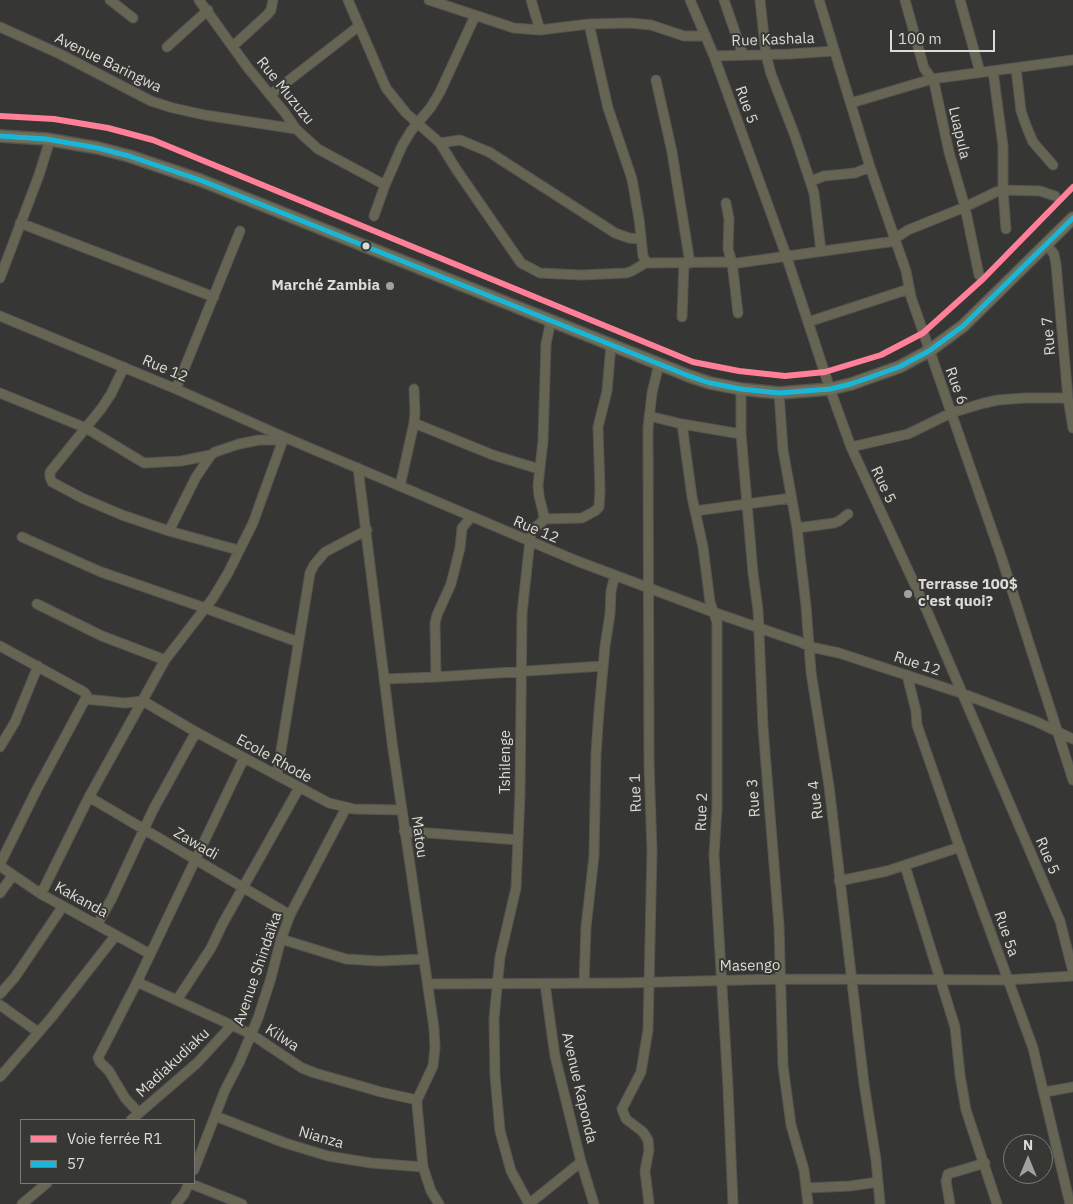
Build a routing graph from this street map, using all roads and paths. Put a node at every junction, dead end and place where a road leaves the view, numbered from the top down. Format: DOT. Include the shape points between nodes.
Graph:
graph roads {
  1 [pos="110,0"];
  2 [pos="200,0"];
  3 [pos="348,0"];
  4 [pos="432,0"];
  5 [pos="531,0"];
  6 [pos="690,0"];
  7 [pos="724,0"];
  8 [pos="760,0"];
  9 [pos="819,0"];
  10 [pos="905,0"];
  11 [pos="960,0"];
  12 [pos="271,1"];
  13 [pos="208,10"];
  14 [pos="474,16"];
  15 [pos="132,18"];
  16 [pos="590,24"];
  17 [pos="359,26"];
  18 [pos="0,27"];
  19 [pos="540,30"];
  20 [pos="706,36"];
  21 [pos="233,46"];
  22 [pos="167,47"];
  23 [pos="833,51"];
  24 [pos="744,55"];
  25 [pos="766,55"];
  26 [pos="714,56"];
  27 [pos="1073,60"];
  28 [pos="1016,68"];
  29 [pos="993,71"];
  30 [pos="980,72"];
  31 [pos="932,79"];
  32 [pos="656,80"];
  33 [pos="270,95"];
  34 [pos="852,103"];
  35 [pos="419,123"];
  36 [pos="296,129"];
  37 [pos="0,136"];
  38 [pos="50,140"];
  39 [pos="440,143"];
  40 [pos="1053,165"];
  41 [pos="870,167"];
  42 [pos="811,181"];
  43 [pos="385,184"];
  44 [pos="1003,190"];
  45 [pos="1055,196"];
  46 [pos="726,203"];
  47 [pos="965,207"];
  48 [pos="374,216"];
  49 [pos="1073,218"];
  50 [pos="20,223"];
  51 [pos="1006,229"];
  52 [pos="240,231"];
  53 [pos="894,238"];
  54 [pos="641,239"];
  55 [pos="1046,244"];
  56 [pos="821,251"];
  57 [pos="786,255"];
  58 [pos="646,262"];
  59 [pos="732,262"];
  60 [pos="687,263"];
  61 [pos="979,274"];
  62 [pos="0,278"];
  63 [pos="909,289"];
  64 [pos="214,297"];
  65 [pos="738,313"];
  66 [pos="0,316"];
  67 [pos="682,317"];
  68 [pos="551,320"];
  69 [pos="808,322"];
  70 [pos="611,345"];
  71 [pos="929,351"];
  72 [pos="659,364"];
  73 [pos="124,367"];
  74 [pos="176,389"];
  75 [pos="414,389"];
  76 [pos="741,389"];
  77 [pos="830,389"];
  78 [pos="0,393"];
  79 [pos="779,393"];
  80 [pos="1068,398"];
  81 [pos="951,413"];
  82 [pos="649,416"];
  83 [pos="1072,417"];
  84 [pos="414,423"];
  85 [pos="682,424"];
  86 [pos="86,428"];
  87 [pos="1073,428"];
  88 [pos="741,434"];
  89 [pos="283,439"];
  90 [pos="851,447"];
  91 [pos="211,456"];
  92 [pos="358,468"];
  93 [pos="539,469"];
  94 [pos="400,486"];
  95 [pos="791,498"];
  96 [pos="748,503"];
  97 [pos="695,511"];
  98 [pos="848,514"];
  99 [pos="471,517"];
  100 [pos="543,519"];
  101 [pos="797,528"];
  102 [pos="367,530"];
  103 [pos="169,531"];
  104 [pos="22,537"];
  105 [pos="529,542"];
  106 [pos="238,550"];
  107 [pos="615,575"];
  108 [pos="650,588"];
  109 [pos="37,604"];
  110 [pos="205,608"];
  111 [pos="713,612"];
  112 [pos="759,627"];
  113 [pos="298,642"];
  114 [pos="0,646"];
  115 [pos="809,646"];
  116 [pos="165,660"];
  117 [pos="38,666"];
  118 [pos="603,666"];
  119 [pos="520,671"];
  120 [pos="907,675"];
  121 [pos="436,677"];
  122 [pos="384,679"];
  123 [pos="961,693"];
  124 [pos="86,699"];
  125 [pos="143,701"];
  126 [pos="196,732"];
  127 [pos="1058,732"];
  128 [pos="1073,739"];
  129 [pos="0,747"];
  130 [pos="244,758"];
  131 [pos="277,776"];
  132 [pos="1073,780"];
  133 [pos="299,788"];
  134 [pos="89,797"];
  135 [pos="346,808"];
  136 [pos="401,810"];
  137 [pos="143,829"];
  138 [pos="404,831"];
  139 [pos="518,840"];
  140 [pos="960,847"];
  141 [pos="195,859"];
  142 [pos="0,865"];
  143 [pos="905,866"];
  144 [pos="12,875"];
  145 [pos="839,881"];
  146 [pos="244,888"];
  147 [pos="0,893"];
  148 [pos="41,894"];
  149 [pos="63,906"];
  150 [pos="290,915"];
  151 [pos="97,925"];
  152 [pos="116,935"];
  153 [pos="281,939"];
  154 [pos="150,954"];
  155 [pos="424,959"];
  156 [pos="1073,974"];
  157 [pos="780,979"];
  158 [pos="852,979"];
  159 [pos="722,980"];
  160 [pos="940,980"];
  161 [pos="1007,980"];
  162 [pos="137,982"];
  163 [pos="648,982"];
  164 [pos="428,984"];
  165 [pos="497,984"];
  166 [pos="544,984"];
  167 [pos="584,984"];
  168 [pos="0,994"];
  169 [pos="177,1000"];
  170 [pos="0,1006"];
  171 [pos="232,1025"];
  172 [pos="38,1032"];
  173 [pos="250,1034"];
  174 [pos="0,1077"];
  175 [pos="1073,1087"];
  176 [pos="1045,1092"];
  177 [pos="417,1100"];
  178 [pos="139,1113"];
  179 [pos="215,1116"];
  180 [pos="132,1119"];
  181 [pos="581,1162"];
  182 [pos="985,1163"];
  183 [pos="195,1167"];
  184 [pos="424,1167"];
  185 [pos="878,1182"];
  186 [pos="47,1184"];
  187 [pos="189,1184"];
  188 [pos="192,1184"];
  189 [pos="806,1188"];
  190 [pos="22,1204"];
  191 [pos="176,1204"];
  192 [pos="242,1204"];
  193 [pos="438,1204"];
  194 [pos="529,1204"];
  195 [pos="594,1204"];
  196 [pos="649,1204"];
  197 [pos="732,1204"];
  198 [pos="808,1204"];
  199 [pos="880,1204"];
  200 [pos="950,1204"];
  201 [pos="997,1204"];
  202 [pos="1070,1204"];
  1 -- 15 [label="street"];
  2 -- 13 [label="street, Rue Muzuzu"];
  3 -- 17 [label="street"];
  4 -- 14 [label="street"];
  5 -- 19 [label="street"];
  6 -- 20 [label="street, Rue 5"];
  7 -- 24 [label="street"];
  8 -- 25 [label="street"];
  9 -- 23 [label="street, Rue 6"];
  10 -- 31 [label="street, Luapula" via="924,68"];
  11 -- 30 [label="street"];
  12 -- 21 [label="street" via="267,15"];
  13 -- 21 [label="street, Rue Muzuzu"];
  13 -- 22 [label="street"];
  14 -- 19 [label="street" via="514,28"];
  14 -- 35 [label="street" via="440,92"];
  16 -- 19 [label="street"];
  16 -- 20 [label="street" via="640,24 677,34"];
  16 -- 54 [label="street" via="608,108 632,179"];
  17 -- 33 [label="street"];
  17 -- 35 [label="street" via="386,88 406,113"];
  18 -- 36 [label="street, Avenue Baringwa" via="151,101 205,115"];
  20 -- 26 [label="street, Rue 5"];
  21 -- 33 [label="street, Rue Muzuzu"];
  23 -- 25 [label="street, Rue Kashala"];
  23 -- 34 [label="street, Rue 6"];
  24 -- 25 [label="street, Rue Kashala"];
  24 -- 26 [label="street, Rue Kashala"];
  25 -- 42 [label="street"];
  26 -- 57 [label="street, Rue 5"];
  27 -- 28 [label="street"];
  28 -- 29 [label="street"];
  28 -- 40 [label="street" via="1021,111 1027,128 1033,142"];
  29 -- 30 [label="street"];
  29 -- 44 [label="street" via="1003,146"];
  30 -- 31 [label="street"];
  31 -- 34 [label="street"];
  31 -- 47 [label="street, Luapula"];
  32 -- 60 [label="street" via="672,152"];
  33 -- 36 [label="street, Rue Muzuzu"];
  34 -- 41 [label="street, Rue 6"];
  35 -- 39 [label="street"];
  35 -- 43 [label="street" via="406,140"];
  36 -- 43 [label="street, Rue Muzuzu" via="318,149"];
  37 -- 38 [label="main road"];
  38 -- 50 [label="street"];
  38 -- 68 [label="main road" via="130,156 200,180"];
  39 -- 54 [label="street" via="464,141 489,152 615,233"];
  39 -- 58 [label="street" via="524,266 547,274 618,274 632,271"];
  41 -- 42 [label="street"];
  41 -- 53 [label="street, Rue 6"];
  42 -- 56 [label="street"];
  43 -- 48 [label="street"];
  44 -- 45 [label="street" via="1040,191"];
  44 -- 47 [label="street"];
  44 -- 51 [label="street"];
  46 -- 59 [label="street" via="728,249"];
  47 -- 53 [label="street"];
  47 -- 61 [label="street, Luapula"];
  49 -- 55 [label="main road"];
  50 -- 62 [label="street"];
  50 -- 64 [label="street"];
  52 -- 64 [label="street"];
  53 -- 56 [label="street" via="890,242"];
  53 -- 63 [label="street, Rue 6"];
  54 -- 58 [label="street"];
  55 -- 71 [label="main road" via="963,326"];
  55 -- 80 [label="street, Rue 7" via="1054,254 1056,264"];
  56 -- 57 [label="street"];
  57 -- 59 [label="street"];
  57 -- 69 [label="street, Rue 5"];
  58 -- 60 [label="street"];
  59 -- 60 [label="street"];
  59 -- 65 [label="street"];
  60 -- 67 [label="street"];
  63 -- 69 [label="street"];
  63 -- 71 [label="street, Rue 6"];
  64 -- 74 [label="street"];
  66 -- 73 [label="street, Rue 12"];
  68 -- 70 [label="main road"];
  68 -- 93 [label="street" via="546,344"];
  69 -- 77 [label="street, Rue 5"];
  70 -- 72 [label="main road"];
  70 -- 100 [label="street" via="607,391 598,427 598,507 582,518"];
  71 -- 77 [label="main road" via="876,376"];
  71 -- 81 [label="street, Rue 6"];
  72 -- 76 [label="main road" via="710,383"];
  72 -- 82 [label="street, Rue 1"];
  73 -- 74 [label="street, Rue 12"];
  73 -- 86 [label="street" via="111,394"];
  74 -- 89 [label="street, Rue 12"];
  75 -- 84 [label="street"];
  76 -- 79 [label="main road"];
  76 -- 88 [label="street, Rue 3"];
  77 -- 79 [label="main road"];
  77 -- 90 [label="street, Rue 5"];
  78 -- 86 [label="street"];
  79 -- 95 [label="street, Rue 4"];
  80 -- 81 [label="street" via="998,400"];
  80 -- 83 [label="street, Rue 7"];
  81 -- 90 [label="street" via="908,434"];
  81 -- 127 [label="street, Rue 6"];
  82 -- 85 [label="street"];
  82 -- 108 [label="street, Rue 1"];
  83 -- 87 [label="street, Rue 7"];
  84 -- 93 [label="street"];
  84 -- 94 [label="street"];
  85 -- 88 [label="street"];
  85 -- 97 [label="street, Rue 2"];
  86 -- 91 [label="street" via="144,463"];
  86 -- 103 [label="street" via="50,472 52,482 122,515"];
  88 -- 96 [label="street, Rue 3"];
  89 -- 91 [label="street" via="239,444"];
  89 -- 92 [label="street, Rue 12"];
  89 -- 106 [label="street" via="253,522"];
  90 -- 123 [label="street, Rue 5"];
  91 -- 103 [label="street"];
  92 -- 94 [label="street, Rue 12"];
  92 -- 102 [label="street, Matou"];
  93 -- 100 [label="street" via="538,491"];
  94 -- 99 [label="street, Rue 12"];
  95 -- 96 [label="street"];
  95 -- 101 [label="street, Rue 4"];
  96 -- 97 [label="street"];
  96 -- 112 [label="street, Rue 3"];
  97 -- 111 [label="street, Rue 2"];
  98 -- 101 [label="street" via="839,522"];
  99 -- 105 [label="street, Rue 12"];
  99 -- 121 [label="street" via="462,528 451,584 435,623"];
  100 -- 105 [label="street, Tshilenge" via="531,530"];
  101 -- 115 [label="street, Rue 4"];
  102 -- 113 [label="street" via="325,552 314,564"];
  102 -- 122 [label="street, Matou"];
  103 -- 106 [label="street"];
  104 -- 110 [label="street" via="100,572"];
  105 -- 107 [label="street, Rue 12"];
  105 -- 119 [label="street, Tshilenge"];
  106 -- 110 [label="street" via="220,588"];
  107 -- 108 [label="street, Rue 12"];
  107 -- 118 [label="street"];
  108 -- 111 [label="street, Rue 12"];
  108 -- 163 [label="street, Rue 1" via="652,852"];
  109 -- 116 [label="street" via="102,636"];
  110 -- 113 [label="street"];
  110 -- 116 [label="street"];
  111 -- 112 [label="street, Rue 12"];
  111 -- 159 [label="street, Rue 2" via="716,622 717,732 714,854"];
  112 -- 115 [label="street, Rue 12"];
  112 -- 157 [label="street, Rue 3"];
  113 -- 131 [label="street"];
  114 -- 117 [label="street"];
  115 -- 120 [label="street, Rue 12" via="839,652"];
  115 -- 145 [label="street, Rue 4"];
  116 -- 125 [label="street"];
  117 -- 124 [label="street" via="84,692"];
  117 -- 129 [label="street" via="15,722"];
  118 -- 119 [label="street"];
  118 -- 167 [label="street"];
  119 -- 121 [label="street"];
  119 -- 139 [label="street, Tshilenge"];
  120 -- 123 [label="street, Rue 12"];
  120 -- 140 [label="street, Rue 5a" via="917,725"];
  121 -- 122 [label="street"];
  122 -- 136 [label="street, Matou"];
  123 -- 127 [label="street, Rue 12"];
  123 -- 156 [label="street, Rue 5" via="1060,920"];
  124 -- 125 [label="street" via="124,703"];
  124 -- 142 [label="street"];
  125 -- 126 [label="street, Ecole Rhode"];
  125 -- 134 [label="street"];
  126 -- 130 [label="street, Ecole Rhode"];
  126 -- 137 [label="street"];
  127 -- 128 [label="street, Rue 12"];
  127 -- 132 [label="street, Rue 6"];
  130 -- 131 [label="street, Ecole Rhode"];
  130 -- 141 [label="street"];
  131 -- 133 [label="street, Ecole Rhode"];
  133 -- 135 [label="street, Ecole Rhode"];
  133 -- 146 [label="street"];
  134 -- 137 [label="street, Zawadi"];
  134 -- 148 [label="street"];
  135 -- 136 [label="street, Ecole Rhode"];
  135 -- 150 [label="street, Avenue Shindaïka"];
  136 -- 138 [label="street, Matou"];
  137 -- 141 [label="street, Zawadi"];
  137 -- 151 [label="street"];
  138 -- 139 [label="street"];
  138 -- 155 [label="street, Matou"];
  139 -- 165 [label="street, Tshilenge" via="515,900 505,934"];
  140 -- 143 [label="street"];
  140 -- 161 [label="street, Rue 5a"];
  141 -- 146 [label="street, Zawadi"];
  141 -- 154 [label="street"];
  142 -- 144 [label="street, Kakanda"];
  143 -- 145 [label="street"];
  143 -- 160 [label="street"];
  144 -- 147 [label="street"];
  144 -- 148 [label="street, Kakanda"];
  145 -- 158 [label="street, Rue 4"];
  146 -- 150 [label="street, Zawadi"];
  146 -- 169 [label="street"];
  148 -- 149 [label="street, Kakanda"];
  149 -- 151 [label="street, Kakanda"];
  149 -- 168 [label="street"];
  150 -- 153 [label="street, Avenue Shindaïka"];
  151 -- 152 [label="street, Kakanda"];
  152 -- 154 [label="street, Kakanda"];
  152 -- 172 [label="street"];
  153 -- 155 [label="street" via="346,959"];
  153 -- 173 [label="street, Avenue Shindaïka" via="264,1001"];
  154 -- 162 [label="street"];
  155 -- 164 [label="street, Matou"];
  156 -- 161 [label="street, Masengo"];
  157 -- 158 [label="street, Masengo"];
  157 -- 159 [label="street, Masengo"];
  157 -- 189 [label="street, Rue 3" via="784,1078"];
  158 -- 160 [label="street, Masengo"];
  158 -- 185 [label="street, Rue 4"];
  159 -- 163 [label="street, Masengo"];
  159 -- 197 [label="street, Rue 2"];
  160 -- 161 [label="street, Masengo"];
  160 -- 182 [label="street" via="957,1035 966,1110"];
  161 -- 176 [label="street, Rue 5a"];
  162 -- 169 [label="street, Kilwa"];
  162 -- 178 [label="street" via="98,1058"];
  163 -- 167 [label="street, Masengo"];
  163 -- 196 [label="street, Rue 1" via="648,1030 643,1064 622,1110 626,1119 648,1140 645,1171"];
  164 -- 165 [label="street, Masengo"];
  164 -- 177 [label="street, Matou" via="435,1058"];
  165 -- 166 [label="street, Masengo"];
  165 -- 194 [label="street, Tshilenge" via="493,1048 500,1131 511,1172"];
  166 -- 167 [label="street, Masengo"];
  166 -- 181 [label="street, Avenue Kaponda" via="555,1056"];
  169 -- 171 [label="street, Kilwa"];
  170 -- 172 [label="street"];
  171 -- 173 [label="street, Kilwa"];
  171 -- 178 [label="street, Madiakudiaku" via="198,1063"];
  172 -- 174 [label="street"];
  173 -- 177 [label="street, Kilwa" via="302,1068 331,1079"];
  173 -- 179 [label="street, Avenue Shindaïka"];
  175 -- 176 [label="street"];
  176 -- 202 [label="street, Rue 5a"];
  177 -- 184 [label="street, Matou"];
  178 -- 180 [label="street, Madiakudiaku"];
  179 -- 183 [label="street, Avenue Shindaïka"];
  179 -- 184 [label="street, Nianza" via="328,1156"];
  181 -- 194 [label="street, Avenue Kaponda"];
  181 -- 195 [label="street"];
  182 -- 200 [label="street" via="948,1174"];
  182 -- 201 [label="street"];
  184 -- 193 [label="street, Matou"];
  185 -- 189 [label="street"];
  185 -- 199 [label="street, Rue 4"];
  186 -- 190 [label="street"];
  187 -- 191 [label="street"];
  188 -- 192 [label="street"];
  189 -- 198 [label="street, Rue 3"];
}
